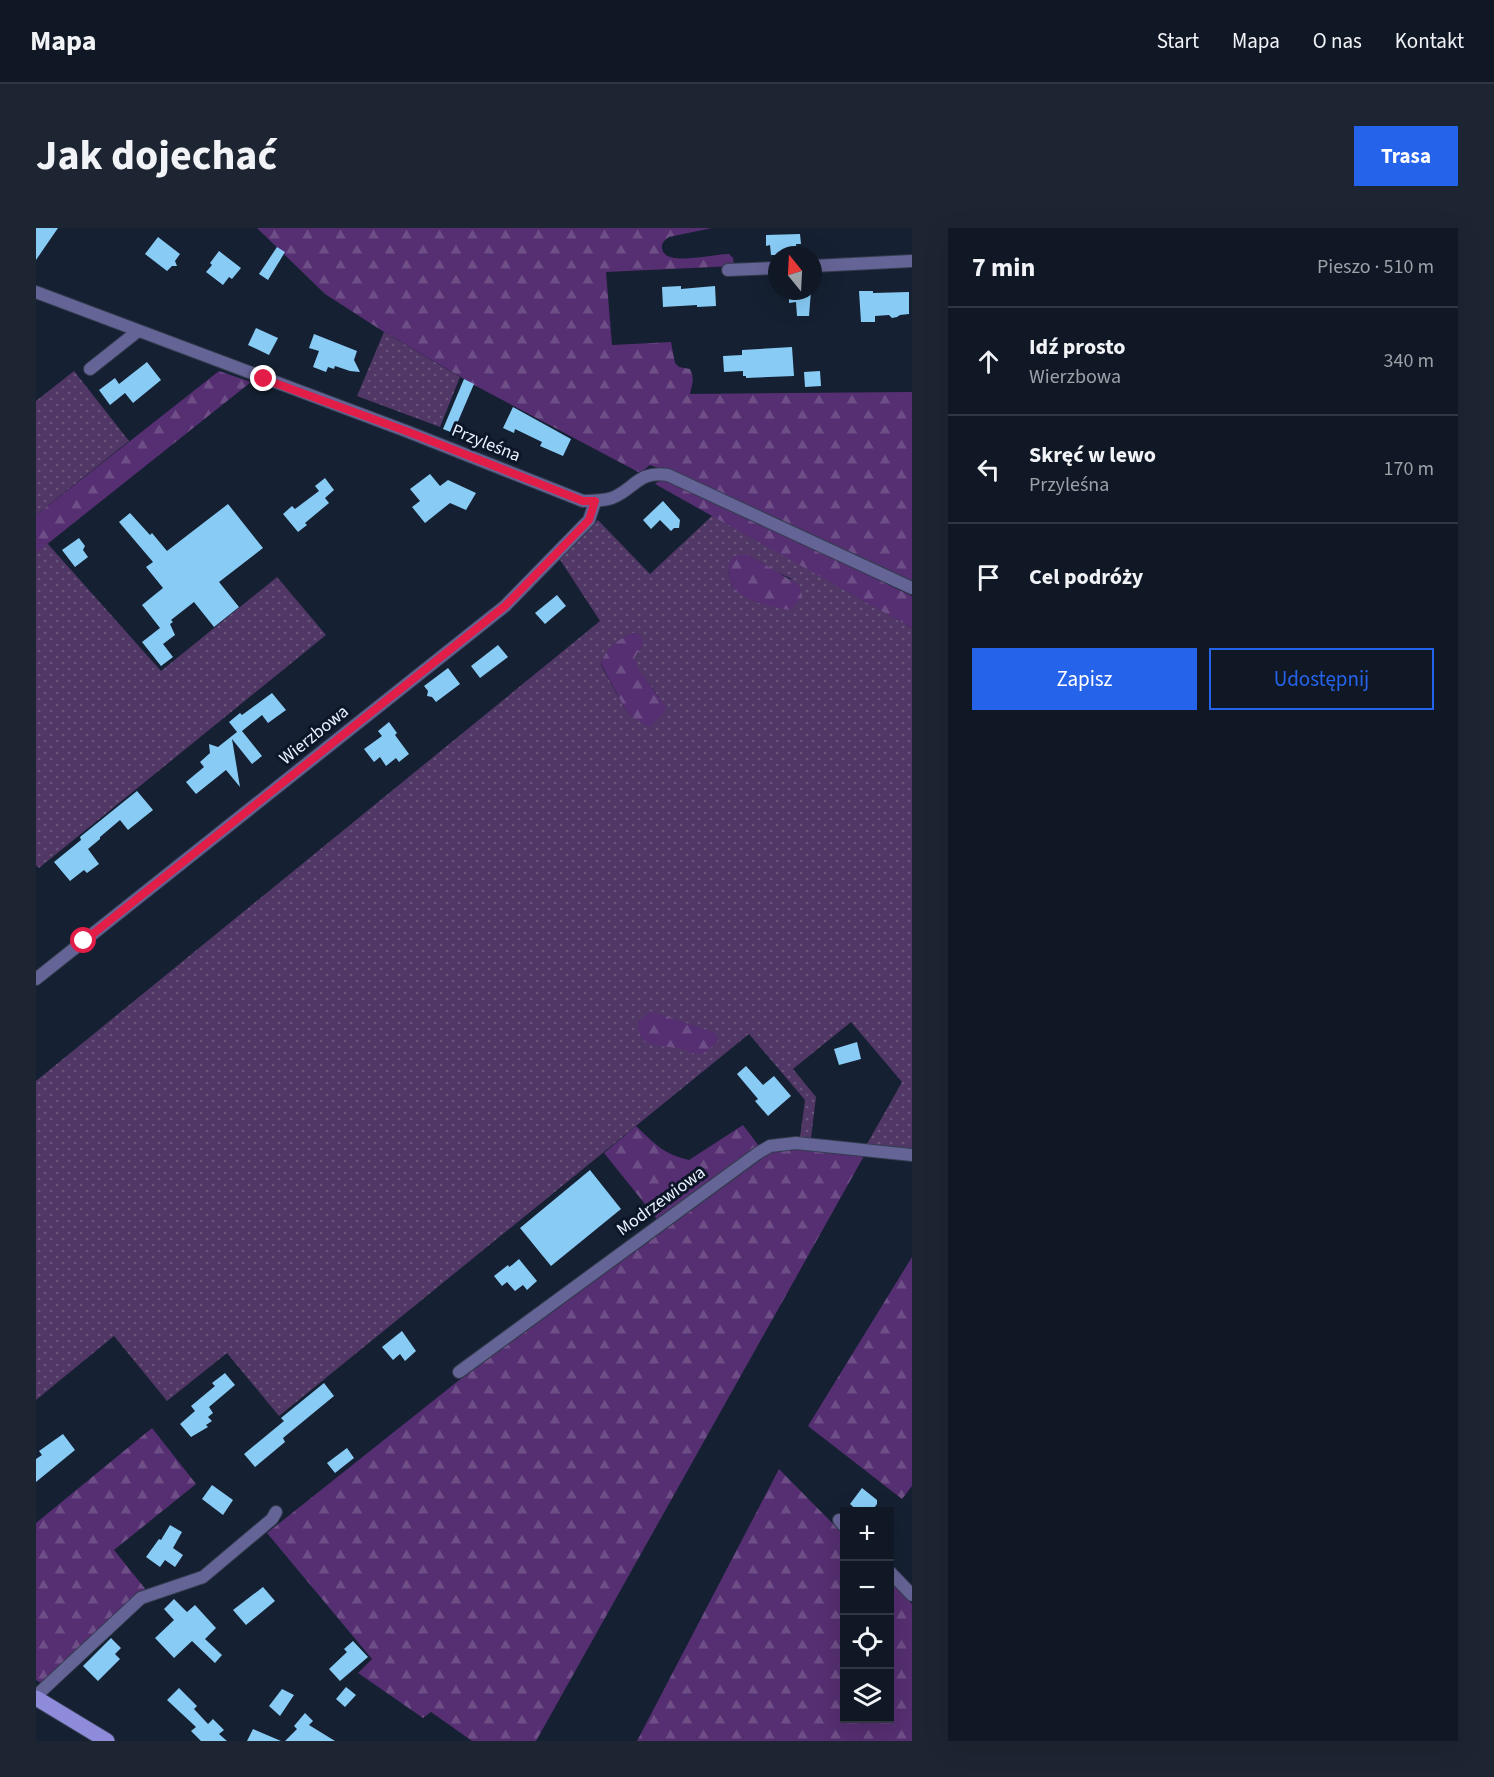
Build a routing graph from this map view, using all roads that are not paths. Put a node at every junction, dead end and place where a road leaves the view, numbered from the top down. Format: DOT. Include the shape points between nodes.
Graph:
graph roads {
  1 [pos="912,261"];
  2 [pos="822,266"];
  3 [pos="768,268"];
  4 [pos="728,270"];
  5 [pos="36,292"];
  6 [pos="138,331"];
  7 [pos="90,369"];
  8 [pos="595,501"];
  9 [pos="912,588"];
  10 [pos="36,979"];
  11 [pos="912,1155"];
  12 [pos="459,1372"];
  13 [pos="276,1512"];
  14 [pos="894,1576"];
  15 [pos="912,1595"];
  16 [pos="36,1697"];
  17 [pos="107,1741"];
  1 -- 2 [label="street"];
  3 -- 4 [label="street"];
  5 -- 6 [label="street, Przyleśna"];
  6 -- 7 [label="street"];
  6 -- 8 [label="street, Przyleśna" via="583,501"];
  8 -- 9 [label="street" via="612,498 647,475 668,475"];
  8 -- 10 [label="street, Wierzbowa" via="589,520 505,606"];
  11 -- 12 [label="street, Modrzewiowa" via="796,1143 770,1146"];
  13 -- 16 [label="street" via="203,1577 141,1598"];
  14 -- 15 [label="street"];
  16 -- 17 [label="main road"];
}
